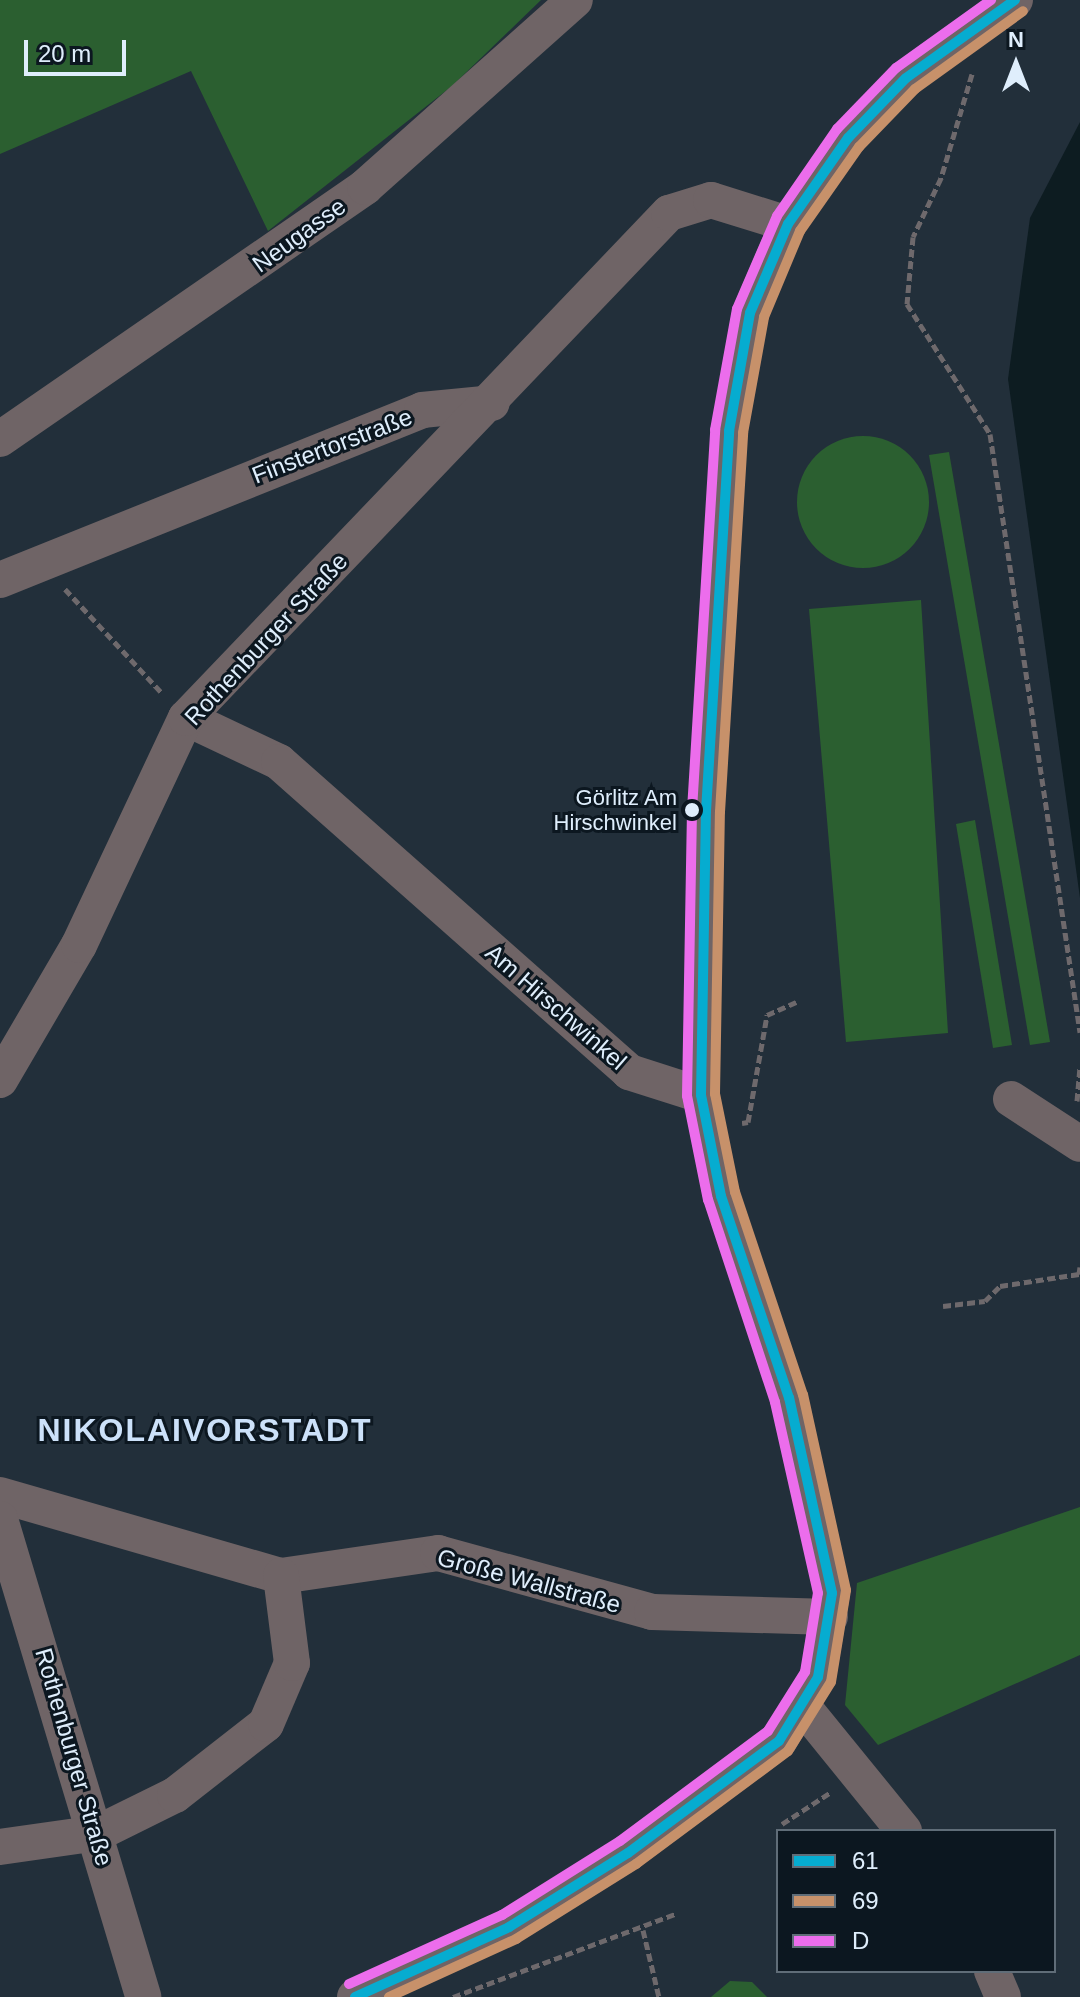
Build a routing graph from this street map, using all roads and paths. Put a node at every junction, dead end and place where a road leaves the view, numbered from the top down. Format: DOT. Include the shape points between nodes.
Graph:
graph roads {
  1 [pos="575,0"];
  2 [pos="1015,0"];
  3 [pos="972,73"];
  4 [pos="788,224"];
  5 [pos="492,403"];
  6 [pos="0,439"];
  7 [pos="43,565"];
  8 [pos="0,580"];
  9 [pos="186,718"];
  10 [pos="796,1002"];
  11 [pos="1080,1032"];
  12 [pos="1080,1068"];
  13 [pos="1080,1077"];
  14 [pos="0,1080"];
  15 [pos="701,1095"];
  16 [pos="1011,1099"];
  17 [pos="704,1132"];
  18 [pos="1080,1144"];
  19 [pos="1080,1267"];
  20 [pos="943,1306"];
  21 [pos="0,1495"];
  22 [pos="0,1519"];
  23 [pos="281,1576"];
  24 [pos="830,1617"];
  25 [pos="805,1709"];
  26 [pos="859,1774"];
  27 [pos="782,1824"];
  28 [pos="902,1829"];
  29 [pos="98,1833"];
  30 [pos="0,1847"];
  31 [pos="675,1914"];
  32 [pos="643,1930"];
  33 [pos="993,1973"];
  34 [pos="143,1997"];
  35 [pos="355,1997"];
  36 [pos="453,1997"];
  37 [pos="659,1997"];
  38 [pos="1003,1997"];
  1 -- 6 [label="street, Neugasse" via="365,187"];
  2 -- 4 [label="street" via="906,78 848,138"];
  3 -- 11 [label="path" via="941,178 913,237 907,304 990,434"];
  4 -- 5 [label="street" via="711,200 669,213"];
  4 -- 15 [label="street" via="750,313 729,431 706,811"];
  5 -- 7 [label="street, Finstertorstraße" via="422,410"];
  5 -- 9 [label="street, Rothenburger Straße"];
  7 -- 8 [label="street, Finstertorstraße"];
  7 -- 9 [label="path"];
  9 -- 14 [label="street, Rothenburger Straße" via="79,945"];
  9 -- 15 [label="street, Am Hirschwinkel" via="279,762 629,1072"];
  10 -- 17 [label="path" via="767,1015 748,1122"];
  12 -- 13 [label="path"];
  15 -- 17 [label="street"];
  16 -- 18 [label="street"];
  17 -- 24 [label="street" via="792,1410 832,1593"];
  19 -- 20 [label="path" via="1079,1274 1000,1286 985,1301"];
  21 -- 23 [label="street, Große Wallstraße"];
  22 -- 29 [label="street, Rothenburger Straße"];
  23 -- 24 [label="street, Große Wallstraße" via="438,1553 652,1612"];
  23 -- 29 [label="street" via="292,1663 266,1724 175,1795"];
  24 -- 25 [label="street"];
  25 -- 26 [label="street"];
  25 -- 35 [label="street" via="779,1741 628,1853 509,1927"];
  26 -- 27 [label="path"];
  26 -- 28 [label="street"];
  29 -- 30 [label="street"];
  29 -- 34 [label="street, Rothenburger Straße"];
  31 -- 32 [label="path"];
  32 -- 36 [label="path"];
  32 -- 37 [label="path"];
  33 -- 38 [label="street"];
}
